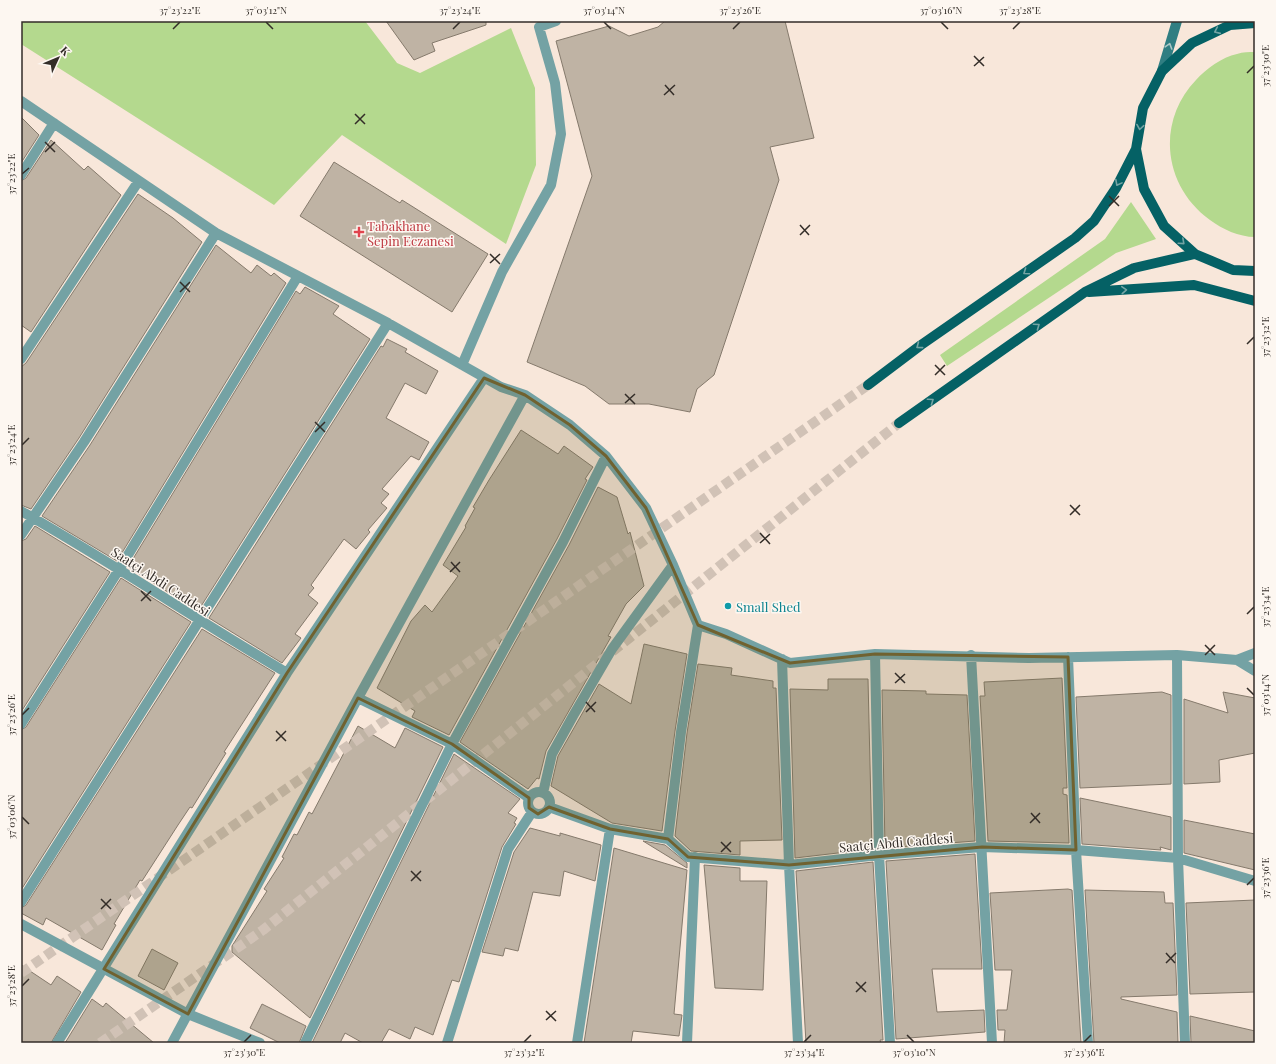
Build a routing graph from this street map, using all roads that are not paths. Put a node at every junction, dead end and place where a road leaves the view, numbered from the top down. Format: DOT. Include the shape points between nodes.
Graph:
graph roads {
  1 [pos="556,21"];
  2 [pos="1177,21"];
  3 [pos="1255,23"];
  4 [pos="1162,71"];
  5 [pos="21,101"];
  6 [pos="54,124"];
  7 [pos="1136,149"];
  8 [pos="21,175"];
  9 [pos="138,182"];
  10 [pos="216,233"];
  11 [pos="1195,254"];
  12 [pos="1255,271"];
  13 [pos="298,276"];
  14 [pos="1085,292"];
  15 [pos="1255,301"];
  16 [pos="388,323"];
  17 [pos="21,359"];
  18 [pos="462,365"];
  19 [pos="484,378"];
  20 [pos="868,385"];
  21 [pos="525,395"];
  22 [pos="899,423"];
  23 [pos="606,456"];
  24 [pos="21,511"];
  25 [pos="32,517"];
  26 [pos="21,535"];
  27 [pos="673,565"];
  28 [pos="120,568"];
  29 [pos="200,622"];
  30 [pos="698,625"];
  31 [pos="1255,653"];
  32 [pos="876,654"];
  33 [pos="971,655"];
  34 [pos="1177,655"];
  35 [pos="1068,657"];
  36 [pos="782,659"];
  37 [pos="1237,660"];
  38 [pos="1255,671"];
  39 [pos="287,674"];
  40 [pos="358,698"];
  41 [pos="21,724"];
  42 [pos="452,744"];
  43 [pos="542,793"];
  44 [pos="529,798"];
  45 [pos="549,807"];
  46 [pos="532,812"];
  47 [pos="610,829"];
  48 [pos="668,839"];
  49 [pos="982,847"];
  50 [pos="1076,850"];
  51 [pos="879,855"];
  52 [pos="695,857"];
  53 [pos="1178,858"];
  54 [pos="789,866"];
  55 [pos="1255,882"];
  56 [pos="21,902"];
  57 [pos="21,924"];
  58 [pos="104,969"];
  59 [pos="188,1014"];
  60 [pos="56,1043"];
  61 [pos="172,1043"];
  62 [pos="260,1043"];
  63 [pos="305,1043"];
  64 [pos="446,1043"];
  65 [pos="577,1043"];
  66 [pos="687,1043"];
  67 [pos="798,1043"];
  68 [pos="890,1043"];
  69 [pos="992,1043"];
  70 [pos="1088,1043"];
  71 [pos="1185,1043"];
  1 -- 18 [label="street" via="539,27 555,83 561,134 552,185 502,272"];
  4 -- 2 [label="main road, one-way"];
  3 -- 4 [label="main road, one-way" via="1230,25 1192,43"];
  4 -- 7 [label="main road, one-way" via="1142,108"];
  5 -- 6 [label="street"];
  6 -- 8 [label="street"];
  6 -- 9 [label="street"];
  7 -- 11 [label="main road, one-way" via="1147,196 1164,226"];
  7 -- 20 [label="main road, one-way" via="1116,188 1094,221 1075,238"];
  9 -- 10 [label="street"];
  9 -- 17 [label="street"];
  10 -- 13 [label="street"];
  10 -- 25 [label="street" via="84,442"];
  11 -- 12 [label="main road" via="1233,270"];
  11 -- 14 [label="main road" via="1134,268"];
  13 -- 16 [label="street"];
  13 -- 28 [label="street"];
  14 -- 15 [label="main road, one-way" via="1194,285"];
  22 -- 14 [label="main road, one-way"];
  16 -- 18 [label="street"];
  16 -- 29 [label="street"];
  18 -- 19 [label="street"];
  19 -- 21 [label="street" via="501,388"];
  19 -- 39 [label="street"];
  21 -- 23 [label="street" via="570,425"];
  21 -- 40 [label="street"];
  23 -- 27 [label="street" via="646,508"];
  23 -- 42 [label="street" via="563,542"];
  24 -- 25 [label="street, Saatçi Abdi Caddesi"];
  25 -- 26 [label="street"];
  25 -- 28 [label="street, Saatçi Abdi Caddesi"];
  27 -- 30 [label="street"];
  27 -- 43 [label="street" via="612,650 573,716 552,754"];
  28 -- 29 [label="street, Saatçi Abdi Caddesi"];
  28 -- 41 [label="street"];
  29 -- 39 [label="street, Saatçi Abdi Caddesi"];
  29 -- 56 [label="street"];
  30 -- 36 [label="street" via="726,634"];
  30 -- 48 [label="street"];
  31 -- 37 [label="street"];
  32 -- 33 [label="street"];
  32 -- 36 [label="street" via="790,663"];
  32 -- 51 [label="street"];
  33 -- 35 [label="street"];
  33 -- 49 [label="street"];
  34 -- 35 [label="street"];
  34 -- 37 [label="street"];
  34 -- 53 [label="street"];
  35 -- 50 [label="street"];
  36 -- 54 [label="street"];
  37 -- 38 [label="street"];
  39 -- 58 [label="street"];
  40 -- 42 [label="street"];
  40 -- 59 [label="street"];
  42 -- 44 [label="street"];
  42 -- 63 [label="street"];
  43 -- 44 [label="street" via="537,792"];
  43 -- 45 [label="street" via="550,802"];
  44 -- 46 [label="street" via="528,803"];
  45 -- 46 [label="street" via="538,814"];
  45 -- 47 [label="street"];
  46 -- 64 [label="street" via="508,849"];
  47 -- 48 [label="street"];
  47 -- 65 [label="street"];
  48 -- 52 [label="street, Saatçi Abdi Caddesi" via="688,857"];
  49 -- 50 [label="street, Saatçi Abdi Caddesi"];
  49 -- 51 [label="street, Saatçi Abdi Caddesi"];
  49 -- 69 [label="street"];
  50 -- 53 [label="street, Saatçi Abdi Caddesi"];
  50 -- 70 [label="street"];
  51 -- 54 [label="street, Saatçi Abdi Caddesi"];
  51 -- 68 [label="street"];
  52 -- 54 [label="street, Saatçi Abdi Caddesi"];
  52 -- 66 [label="street"];
  53 -- 55 [label="street, Saatçi Abdi Caddesi"];
  53 -- 71 [label="street"];
  54 -- 67 [label="street"];
  57 -- 58 [label="street"];
  58 -- 59 [label="street"];
  58 -- 60 [label="street"];
  59 -- 61 [label="street"];
  59 -- 62 [label="street"];
}
